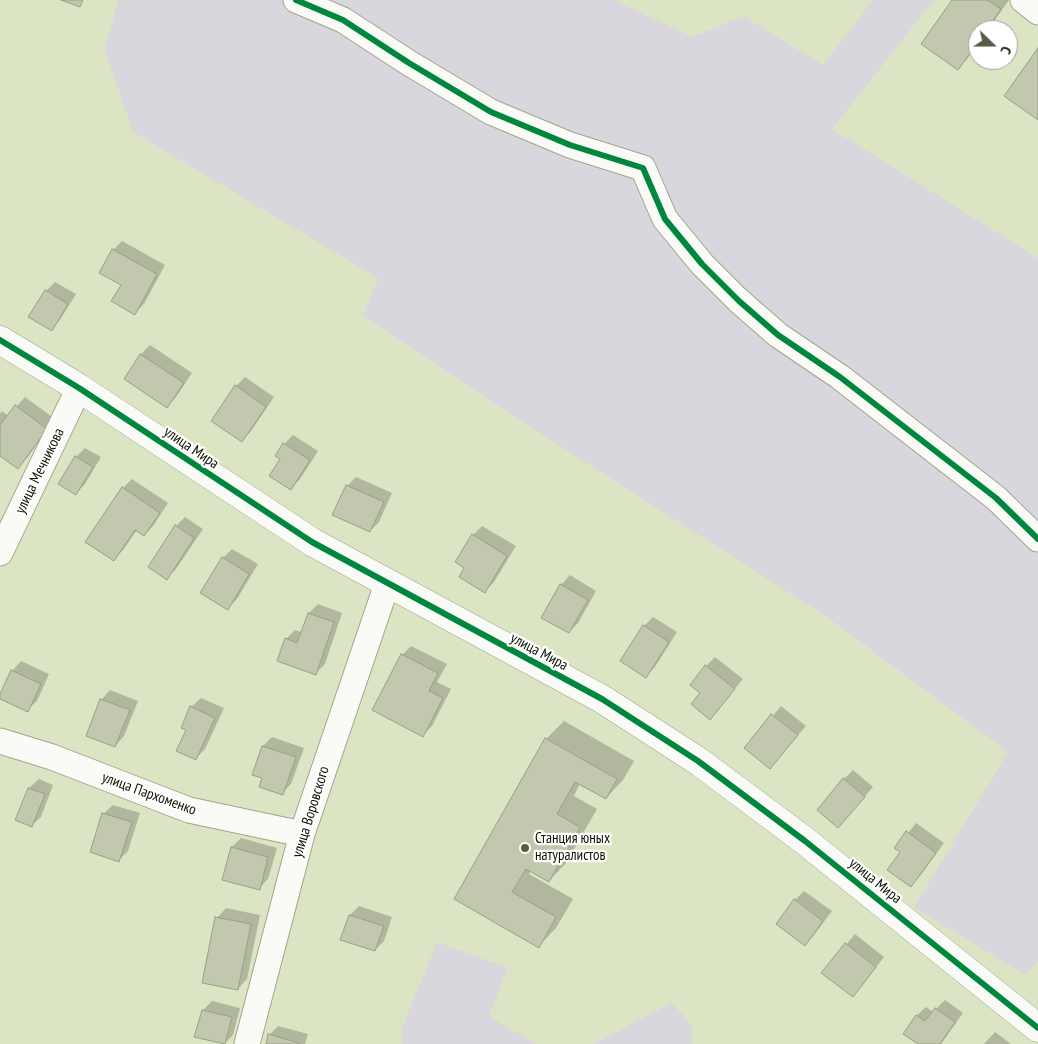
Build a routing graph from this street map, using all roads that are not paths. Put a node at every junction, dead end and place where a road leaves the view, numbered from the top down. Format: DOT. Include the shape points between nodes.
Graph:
graph roads {
  1 [pos="296,0"];
  2 [pos="1023,0"];
  3 [pos="1038,12"];
  4 [pos="0,340"];
  5 [pos="79,388"];
  6 [pos="1038,539"];
  7 [pos="0,553"];
  8 [pos="387,584"];
  9 [pos="0,741"];
  10 [pos="302,834"];
  11 [pos="1038,1028"];
  12 [pos="247,1044"];
  1 -- 6 [label="street" via="343,20 491,112 570,145 643,168 665,219 702,264 739,301 778,335 848,383 996,498"];
  2 -- 3 [label="street"];
  4 -- 5 [label="street, улица Мира"];
  5 -- 7 [label="street, улица Мечникова"];
  5 -- 8 [label="street, улица Мира" via="312,542"];
  8 -- 10 [label="street, улица Воровского"];
  8 -- 11 [label="street, улица Мира" via="602,699 698,761 805,841"];
  9 -- 10 [label="street, улица Пархоменко" via="52,757 189,810"];
  10 -- 12 [label="street, улица Воровского"];
}
